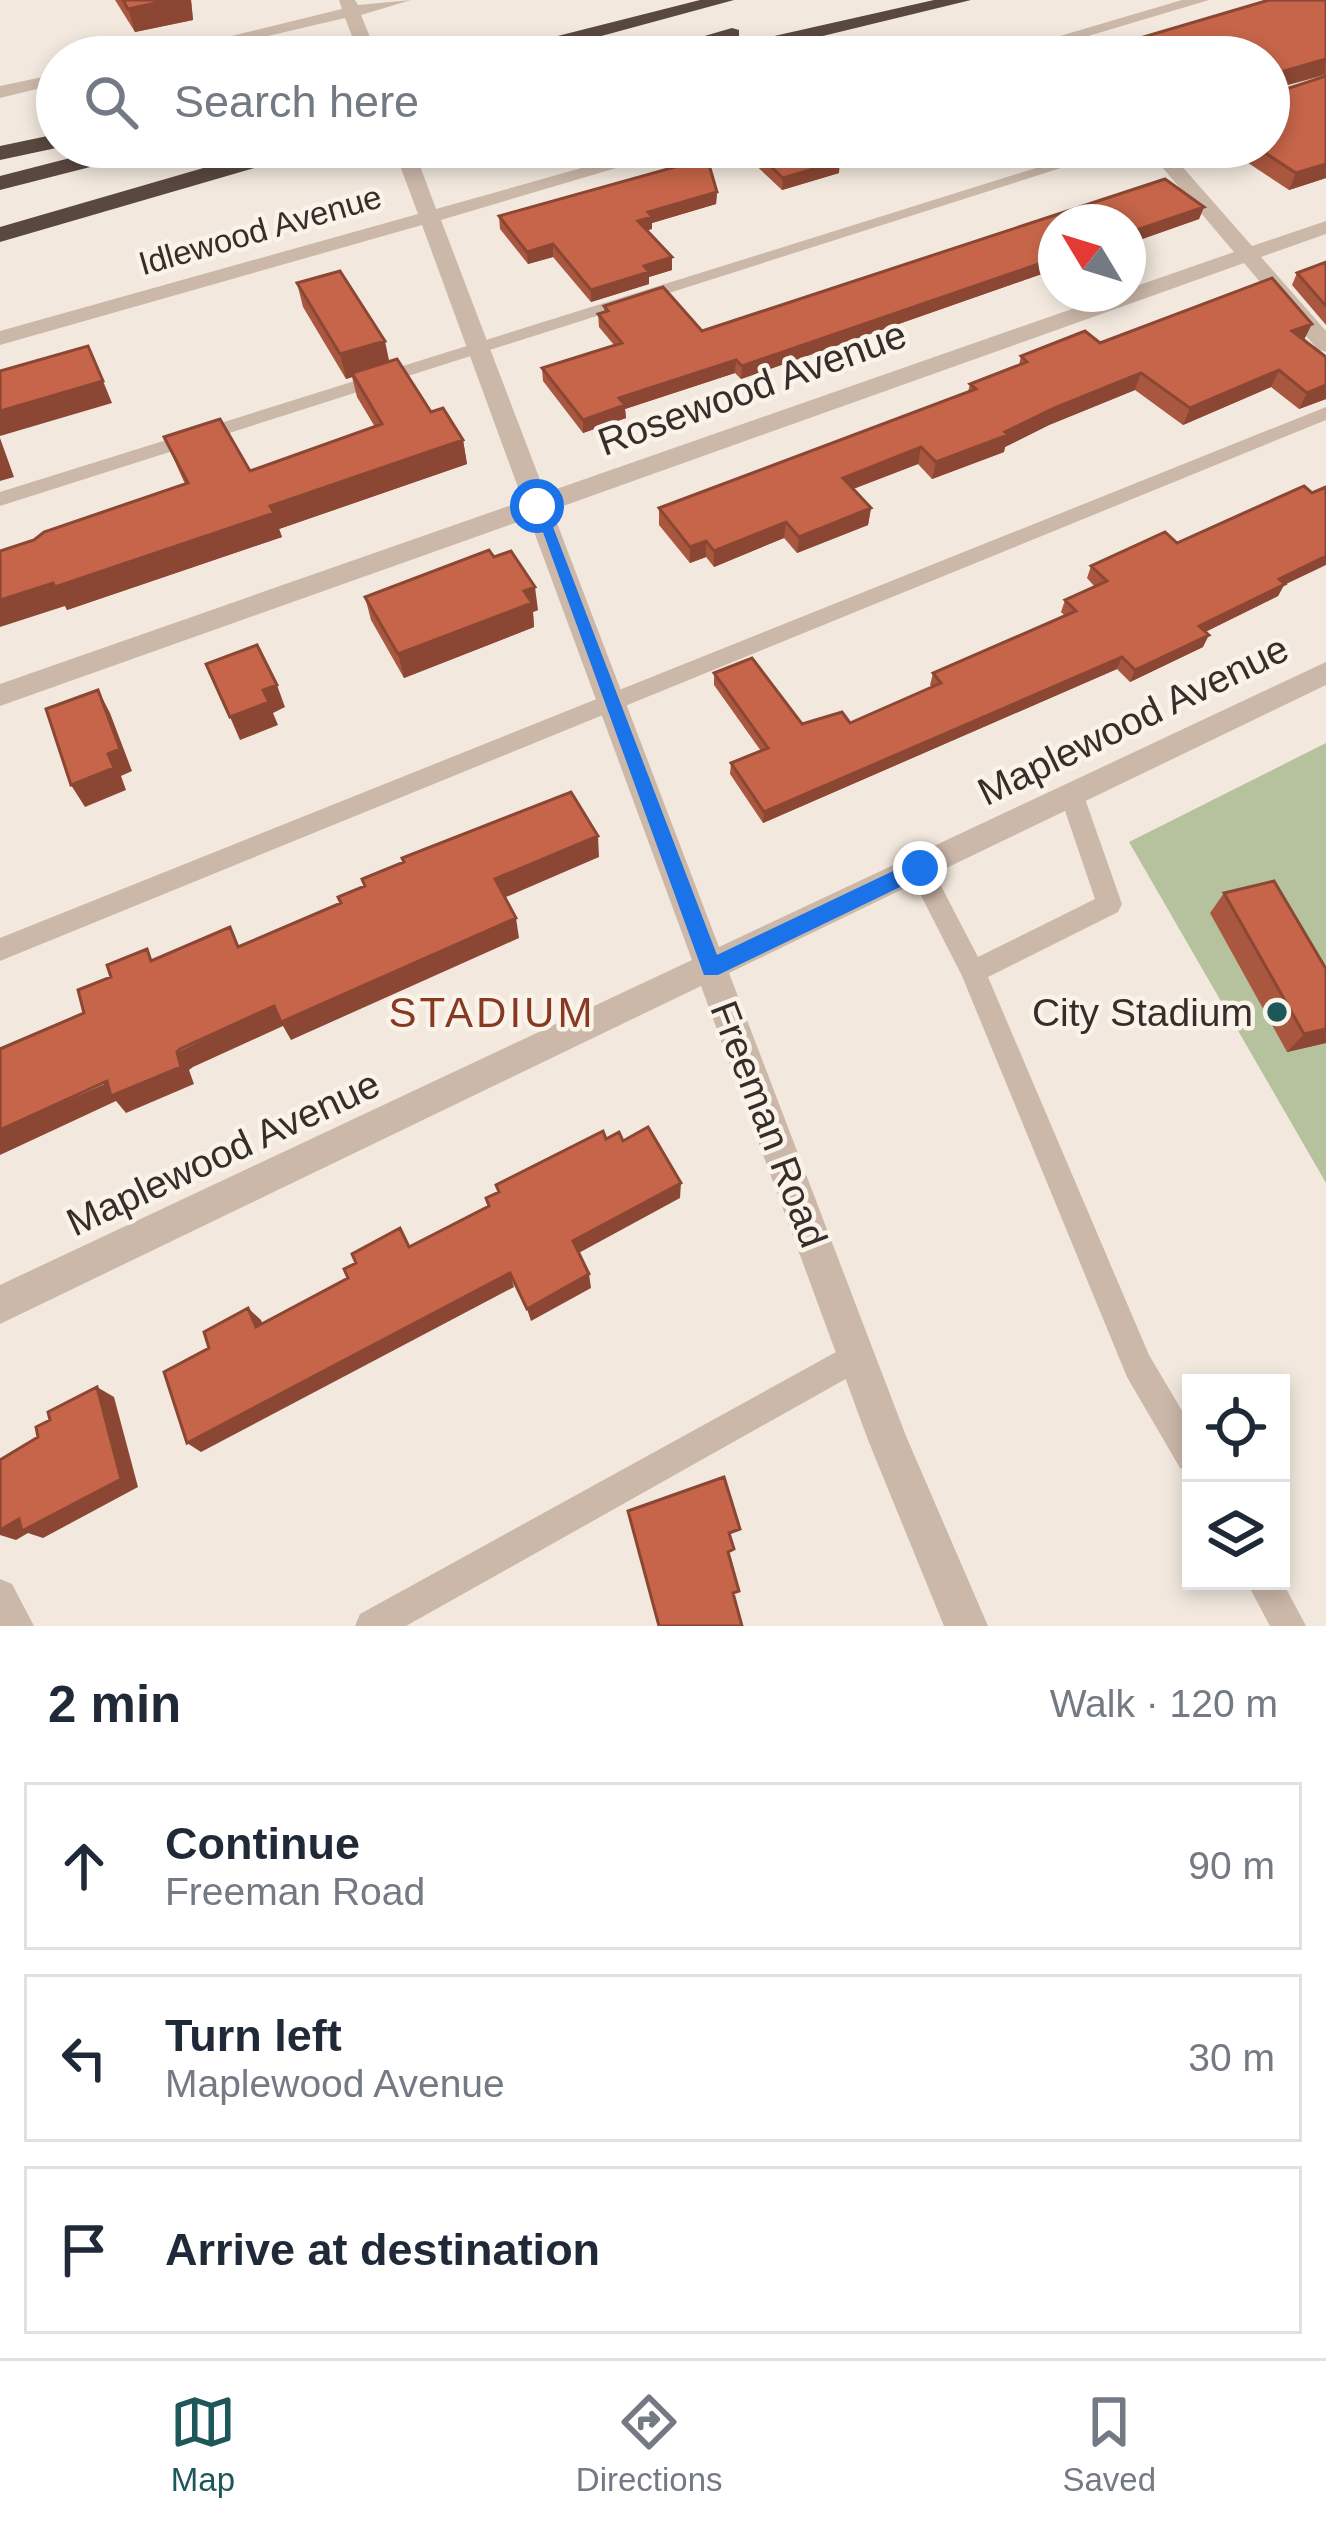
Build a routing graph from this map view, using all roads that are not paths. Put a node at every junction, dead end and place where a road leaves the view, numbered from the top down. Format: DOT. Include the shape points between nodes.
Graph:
graph roads {
  1 [pos="403,0"];
  2 [pos="724,0"];
  3 [pos="860,0"];
  4 [pos="961,0"];
  5 [pos="1201,0"];
  6 [pos="350,6"];
  7 [pos="235,36"];
  8 [pos="361,36"];
  9 [pos="581,36"];
  10 [pos="723,36"];
  11 [pos="801,36"];
  12 [pos="1074,36"];
  13 [pos="36,84"];
  14 [pos="0,92"];
  15 [pos="36,145"];
  16 [pos="0,153"];
  17 [pos="59,168"];
  18 [pos="229,168"];
  19 [pos="410,168"];
  20 [pos="603,168"];
  21 [pos="1052,168"];
  22 [pos="1173,168"];
  23 [pos="0,183"];
  24 [pos="429,217"];
  25 [pos="1326,227"];
  26 [pos="0,235"];
  27 [pos="1247,253"];
  28 [pos="0,338"];
  29 [pos="1326,345"];
  30 [pos="478,349"];
  31 [pos="1326,413"];
  32 [pos="0,499"];
  33 [pos="537,506"];
  34 [pos="1326,673"];
  35 [pos="0,694"];
  36 [pos="612,706"];
  37 [pos="1072,796"];
  38 [pos="920,868"];
  39 [pos="0,950"];
  40 [pos="711,968"];
  41 [pos="973,972"];
  42 [pos="0,1305"];
  43 [pos="856,1356"];
  44 [pos="1182,1442"];
  45 [pos="1268,1590"];
  46 [pos="0,1596"];
  47 [pos="17,1626"];
  48 [pos="372,1626"];
  49 [pos="966,1626"];
  50 [pos="1288,1626"];
  1 -- 6 [label="street"];
  2 -- 9 [label="highway"];
  3 -- 10 [label="highway"];
  4 -- 11 [label="highway"];
  5 -- 12 [label="street"];
  6 -- 7 [label="street"];
  6 -- 8 [label="street"];
  13 -- 14 [label="street"];
  15 -- 16 [label="highway"];
  17 -- 23 [label="highway"];
  18 -- 26 [label="highway"];
  19 -- 24 [label="street, Freeman Road"];
  20 -- 24 [label="street, Idlewood Avenue"];
  21 -- 30 [label="lane"];
  22 -- 27 [label="street"];
  24 -- 28 [label="street, Idlewood Avenue"];
  24 -- 30 [label="street, Freeman Road"];
  25 -- 27 [label="street, Rosewood Avenue"];
  27 -- 29 [label="street"];
  27 -- 33 [label="street, Rosewood Avenue"];
  30 -- 32 [label="lane"];
  30 -- 33 [label="street, Freeman Road"];
  31 -- 36 [label="lane"];
  33 -- 35 [label="street, Rosewood Avenue"];
  33 -- 36 [label="street, Freeman Road"];
  34 -- 37 [label="street, Maplewood Avenue"];
  36 -- 39 [label="lane"];
  36 -- 40 [label="street, Freeman Road"];
  37 -- 38 [label="street, Maplewood Avenue"];
  37 -- 41 [label="lane" via="1109,904"];
  38 -- 40 [label="street, Maplewood Avenue"];
  38 -- 41 [label="lane"];
  40 -- 42 [label="street, Maplewood Avenue"];
  40 -- 43 [label="street, Freeman Road"];
  41 -- 44 [label="lane" via="1138,1366"];
  43 -- 48 [label="lane"];
  43 -- 49 [label="street, Freeman Road"];
  45 -- 50 [label="lane"];
  46 -- 47 [label="lane"];
}
